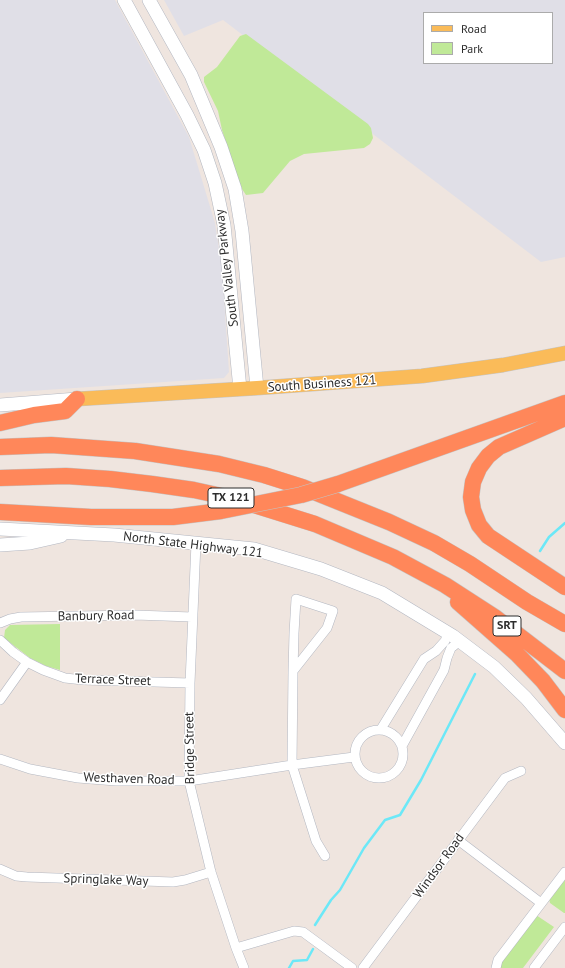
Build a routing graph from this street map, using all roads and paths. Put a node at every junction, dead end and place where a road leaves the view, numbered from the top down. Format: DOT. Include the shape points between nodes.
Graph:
graph roads {
  1 [pos="124,0"];
  2 [pos="149,0"];
  3 [pos="191,75"];
  4 [pos="171,85"];
  5 [pos="565,353"];
  6 [pos="257,388"];
  7 [pos="240,389"];
  8 [pos="77,399"];
  9 [pos="565,403"];
  10 [pos="0,406"];
  11 [pos="565,418"];
  12 [pos="0,423"];
  13 [pos="0,446"];
  14 [pos="0,478"];
  15 [pos="0,512"];
  16 [pos="0,529"];
  17 [pos="80,533"];
  18 [pos="196,543"];
  19 [pos="0,545"];
  20 [pos="446,585"];
  21 [pos="565,587"];
  22 [pos="527,602"];
  23 [pos="192,617"];
  24 [pos="0,623"];
  25 [pos="565,624"];
  26 [pos="565,632"];
  27 [pos="448,633"];
  28 [pos="0,640"];
  29 [pos="460,641"];
  30 [pos="27,662"];
  31 [pos="293,671"];
  32 [pos="565,671"];
  33 [pos="190,683"];
  34 [pos="0,700"];
  35 [pos="565,710"];
  36 [pos="381,729"];
  37 [pos="565,743"];
  38 [pos="402,746"];
  39 [pos="354,757"];
  40 [pos="0,760"];
  41 [pos="292,765"];
  42 [pos="521,771"];
  43 [pos="188,781"];
  44 [pos="458,840"];
  45 [pos="325,856"];
  46 [pos="0,869"];
  47 [pos="211,872"];
  48 [pos="565,872"];
  49 [pos="541,903"];
  50 [pos="565,927"];
  51 [pos="236,948"];
  52 [pos="244,968"];
  53 [pos="352,968"];
  54 [pos="364,968"];
  55 [pos="496,968"];
  56 [pos="534,968"];
  1 -- 4 [label="main road, South Valley Parkway"];
  2 -- 3 [label="main road, South Valley Parkway"];
  3 -- 4 [label="main road"];
  3 -- 6 [label="main road, South Valley Parkway" via="221,147 235,189 242,231"];
  4 -- 7 [label="main road, South Valley Parkway" via="204,150 224,225"];
  5 -- 6 [label="main road, South Business 121" via="503,365 422,376"];
  6 -- 7 [label="main road, South Business 121"];
  7 -- 8 [label="main road, South Business 121"];
  8 -- 10 [label="main road"];
  8 -- 12 [label="highway" via="65,411"];
  9 -- 15 [label="highway, bridge" via="338,484 301,495 221,511 173,517 91,517"];
  11 -- 21 [label="highway" via="499,447 488,456 473,482 471,497 479,525 488,536"];
  13 -- 22 [label="highway, TX 121" via="51,445 135,451 219,464 264,475 302,487 389,522 470,564"];
  14 -- 20 [label="highway, TX 121" via="66,476 110,479 187,489 235,499 315,524 393,557"];
  16 -- 17 [label="main road, North State Highway 121"];
  17 -- 18 [label="main road, North State Highway 121"];
  17 -- 19 [label="main road" via="30,543"];
  18 -- 23 [label="street, Bridge Street"];
  18 -- 27 [label="main road, North State Highway 121" via="254,549 321,568 382,593"];
  20 -- 32 [label="highway, SRT" via="496,618"];
  20 -- 35 [label="highway" via="455,600 517,654 543,681"];
  22 -- 25 [label="highway"];
  22 -- 26 [label="highway, SRT"];
  23 -- 24 [label="street, Banbury Road" via="21,617"];
  23 -- 33 [label="street, Bridge Street"];
  27 -- 29 [label="main road, North State Highway 121"];
  27 -- 36 [label="street" via="436,651 424,659"];
  28 -- 30 [label="street, Terrace Street"];
  29 -- 37 [label="main road, North State Highway 121" via="494,667 526,698"];
  29 -- 38 [label="street" via="451,648 444,670"];
  30 -- 33 [label="street, Terrace Street" via="65,678"];
  30 -- 34 [label="street"];
  31 -- 31 [label="street" via="327,628 333,611 296,599"];
  31 -- 41 [label="street"];
  33 -- 43 [label="street, Bridge Street"];
  36 -- 38 [label="street" via="398,738"];
  36 -- 39 [label="street" via="370,731 361,737 355,746"];
  38 -- 39 [label="street" via="404,756 401,766 394,774 385,778 374,778 365,774 358,767"];
  39 -- 41 [label="street, Westhaven Road"];
  40 -- 43 [label="street, Westhaven Road" via="30,770 78,778"];
  41 -- 43 [label="street, Westhaven Road"];
  41 -- 45 [label="street" via="316,841"];
  42 -- 44 [label="street, Windsor Road" via="505,778"];
  43 -- 47 [label="street, Bridge Street"];
  44 -- 49 [label="street"];
  44 -- 54 [label="street, Windsor Road"];
  46 -- 47 [label="street, Springlake Way" via="26,877 173,882"];
  47 -- 51 [label="street, Bridge Street"];
  48 -- 49 [label="street"];
  49 -- 55 [label="street" via="498,960"];
  50 -- 56 [label="street"];
  51 -- 52 [label="street, Bridge Street"];
  51 -- 53 [label="street" via="294,931 303,932"];
}
